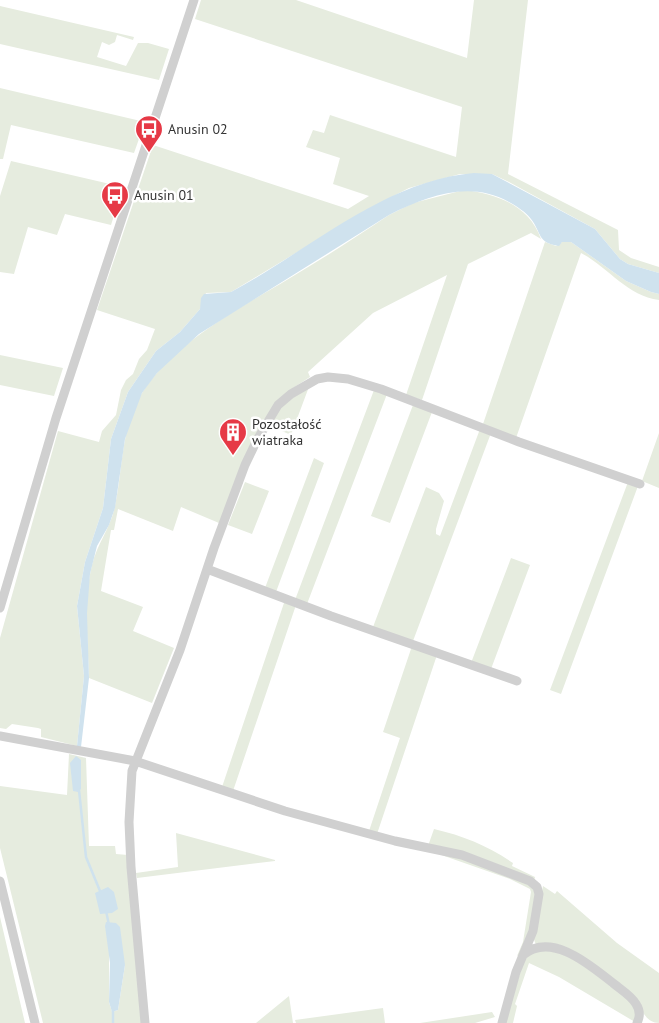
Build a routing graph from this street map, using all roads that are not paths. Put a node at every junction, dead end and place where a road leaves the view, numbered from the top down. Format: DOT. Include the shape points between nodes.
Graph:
graph roads {
  1 [pos="194,0"];
  2 [pos="640,484"];
  3 [pos="207,569"];
  4 [pos="0,608"];
  5 [pos="517,681"];
  6 [pos="0,736"];
  7 [pos="135,761"];
  8 [pos="0,881"];
  9 [pos="523,956"];
  10 [pos="34,1023"];
  11 [pos="145,1023"];
  12 [pos="502,1023"];
  13 [pos="637,1023"];
  1 -- 4 [label="street" via="56,418"];
  2 -- 3 [label="street" via="381,389 328,377 305,384 290,394 267,421 245,465"];
  3 -- 5 [label="street"];
  3 -- 7 [label="street" via="180,650"];
  6 -- 7 [label="street"];
  7 -- 9 [label="street" via="257,802 395,841 462,855 522,877 537,888 539,894 533,931"];
  7 -- 11 [label="street" via="130,843"];
  8 -- 10 [label="street"];
  9 -- 12 [label="street"];
  9 -- 13 [label="street" via="532,949 550,947 579,958 632,998 639,1011"];
}
